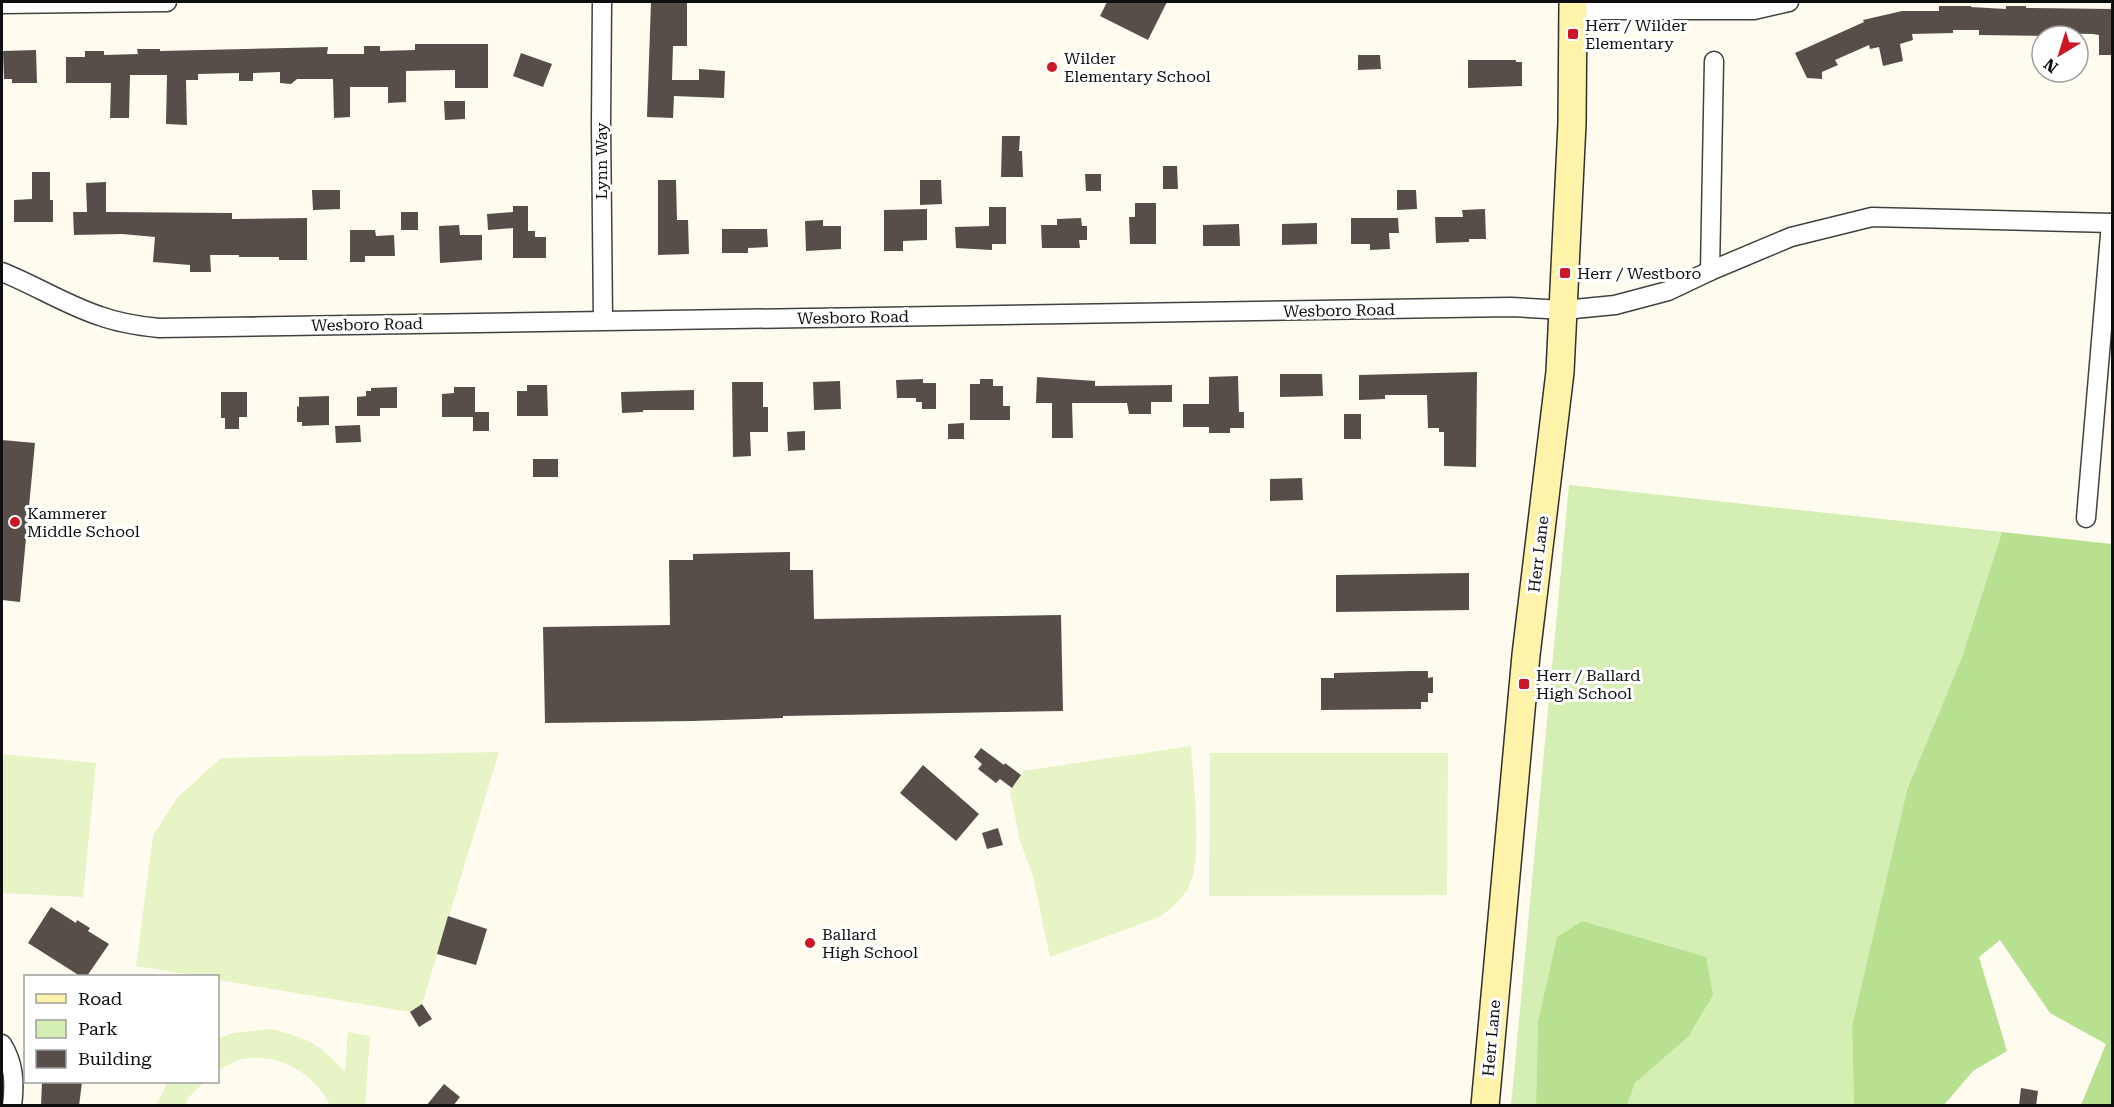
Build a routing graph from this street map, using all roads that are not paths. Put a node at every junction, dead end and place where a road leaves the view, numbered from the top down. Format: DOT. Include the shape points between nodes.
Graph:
graph roads {
  1 [pos="167,2"];
  2 [pos="602,2"];
  3 [pos="1789,2"];
  4 [pos="2,4"];
  5 [pos="1573,6"];
  6 [pos="1714,61"];
  7 [pos="2112,223"];
  8 [pos="1710,271"];
  9 [pos="2,272"];
  10 [pos="1564,310"];
  11 [pos="603,320"];
  12 [pos="2086,518"];
  13 [pos="2,1044"];
  14 [pos="12,1106"];
  15 [pos="1485,1106"];
  1 -- 4 [label="street"];
  2 -- 11 [label="street, Lynn Way"];
  3 -- 5 [label="street" via="1754,10"];
  5 -- 10 [label="main road, Herr Lane"];
  6 -- 8 [label="street"];
  7 -- 8 [label="street, Wesboro Road" via="1872,217 1791,237"];
  7 -- 12 [label="street"];
  8 -- 10 [label="street, Wesboro Road" via="1668,291 1615,305"];
  9 -- 11 [label="street, Wesboro Road" via="98,316 159,328"];
  10 -- 11 [label="street, Wesboro Road" via="1511,307"];
  10 -- 15 [label="main road, Herr Lane" via="1559,383 1526,655"];
  13 -- 14 [label="street" via="14,1076"];
}
